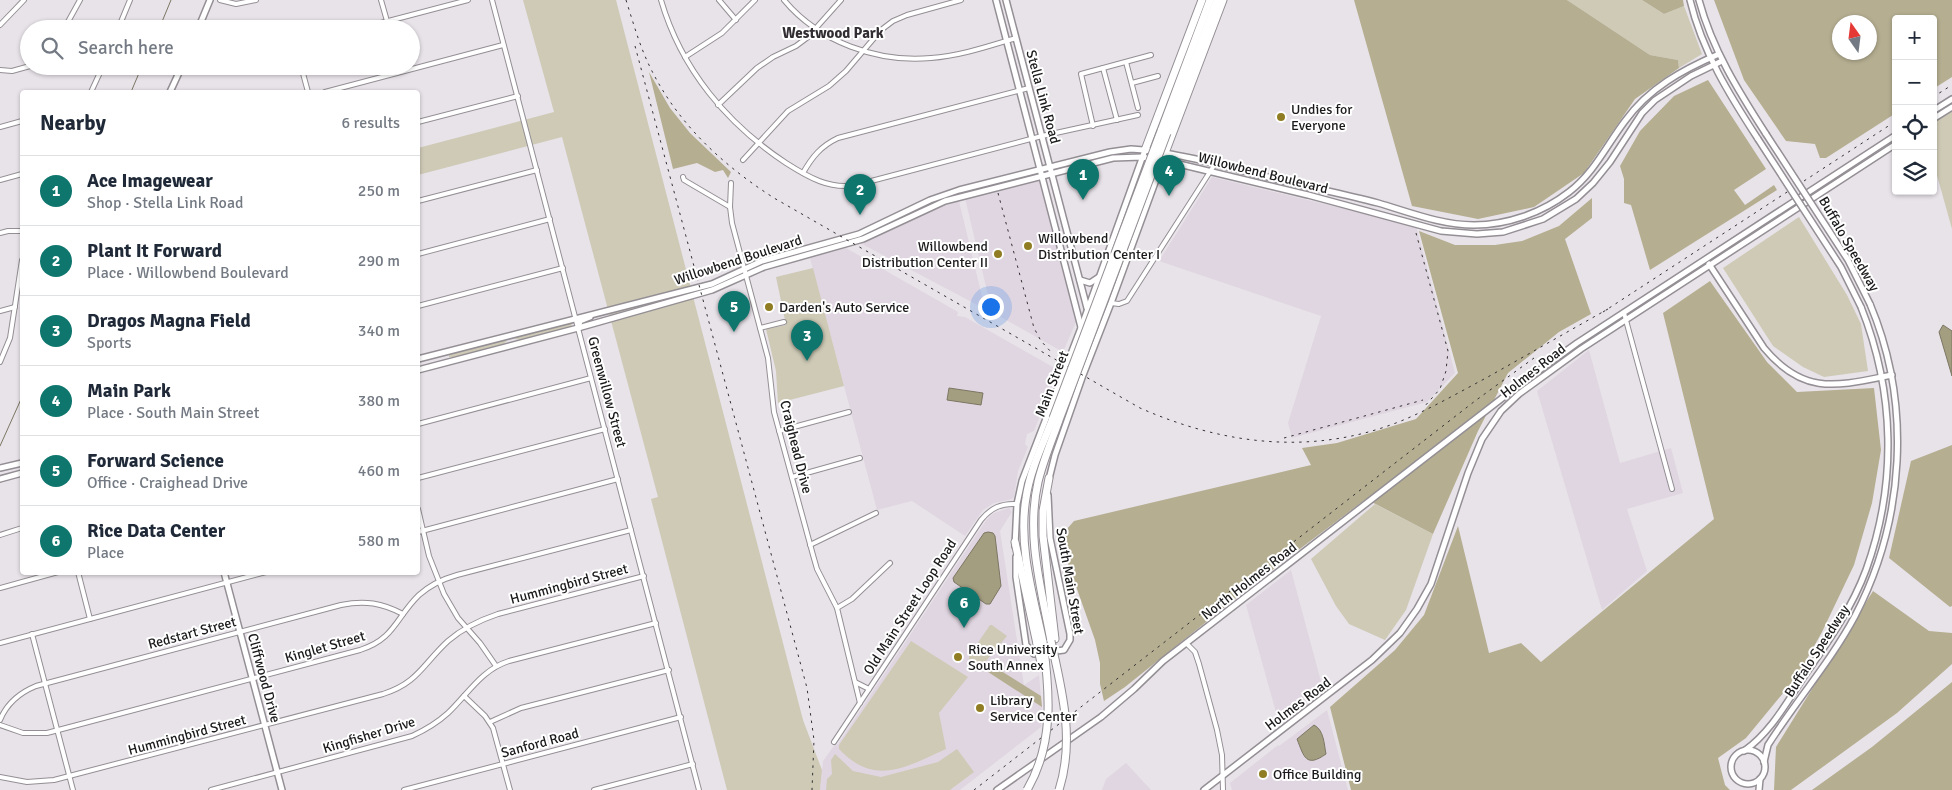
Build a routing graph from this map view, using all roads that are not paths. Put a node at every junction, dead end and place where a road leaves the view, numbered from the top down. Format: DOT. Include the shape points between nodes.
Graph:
graph roads {
  1 [pos="24,0"];
  2 [pos="80,0"];
  3 [pos="130,0"];
  4 [pos="210,0"];
  5 [pos="220,0"];
  6 [pos="256,0"];
  7 [pos="381,0"];
  8 [pos="468,0"];
  9 [pos="492,0"];
  10 [pos="661,0"];
  11 [pos="719,0"];
  12 [pos="755,0"];
  13 [pos="784,0"];
  14 [pos="841,0"];
  15 [pos="961,0"];
  16 [pos="996,0"];
  17 [pos="1006,0"];
  18 [pos="1202,0"];
  19 [pos="1210,0"];
  20 [pos="1217,0"];
  21 [pos="1223,0"];
  22 [pos="1690,0"];
  23 [pos="1699,0"];
  24 [pos="69,20"];
  25 [pos="122,20"];
  26 [pos="202,20"];
  27 [pos="387,20"];
  28 [pos="391,20"];
  29 [pos="736,20"];
  30 [pos="0,25"];
  31 [pos="817,28"];
  32 [pos="1016,38"];
  33 [pos="1007,41"];
  34 [pos="503,45"];
  35 [pos="864,51"];
  36 [pos="1719,54"];
  37 [pos="1151,55"];
  38 [pos="685,57"];
  39 [pos="1710,57"];
  40 [pos="1722,61"];
  41 [pos="1126,62"];
  42 [pos="1714,65"];
  43 [pos="420,67"];
  44 [pos="1103,68"];
  45 [pos="20,69"];
  46 [pos="0,70"];
  47 [pos="99,75"];
  48 [pos="178,75"];
  49 [pos="303,75"];
  50 [pos="389,75"];
  51 [pos="1158,76"];
  52 [pos="1132,83"];
  53 [pos="1029,88"];
  54 [pos="1657,88"];
  55 [pos="92,90"];
  56 [pos="171,90"];
  57 [pos="307,90"];
  58 [pos="333,90"];
  59 [pos="1020,90"];
  60 [pos="1662,95"];
  61 [pos="518,96"];
  62 [pos="1952,99"];
  63 [pos="718,105"];
  64 [pos="1952,107"];
  65 [pos="1138,108"];
  66 [pos="1937,108"];
  67 [pos="1138,114"];
  68 [pos="1937,116"];
  69 [pos="1117,120"];
  70 [pos="420,121"];
  71 [pos="20,122"];
  72 [pos="1093,126"];
  73 [pos="0,127"];
  74 [pos="1151,133"];
  75 [pos="1166,134"];
  76 [pos="1042,136"];
  77 [pos="1032,139"];
  78 [pos="1892,139"];
  79 [pos="1612,141"];
  80 [pos="757,143"];
  81 [pos="1619,146"];
  82 [pos="1892,147"];
  83 [pos="1166,153"];
  84 [pos="1101,154"];
  85 [pos="1144,154"];
  86 [pos="743,160"];
  87 [pos="1102,160"];
  88 [pos="1163,161"];
  89 [pos="1857,161"];
  90 [pos="1215,164"];
  91 [pos="1050,166"];
  92 [pos="1861,167"];
  93 [pos="1040,169"];
  94 [pos="537,170"];
  95 [pos="1212,172"];
  96 [pos="804,173"];
  97 [pos="1137,173"];
  98 [pos="1052,174"];
  99 [pos="20,175"];
  100 [pos="1042,176"];
  101 [pos="683,177"];
  102 [pos="1266,177"];
  103 [pos="1156,178"];
  104 [pos="0,180"];
  105 [pos="731,183"];
  106 [pos="1264,185"];
  107 [pos="1310,187"];
  108 [pos="959,190"];
  109 [pos="1570,192"];
  110 [pos="1308,195"];
  111 [pos="961,196"];
  112 [pos="1576,199"];
  113 [pos="420,200"];
  114 [pos="1378,203"];
  115 [pos="730,207"];
  116 [pos="1377,213"];
  117 [pos="550,219"];
  118 [pos="1513,220"];
  119 [pos="1444,222"];
  120 [pos="1516,229"];
  121 [pos="20,231"];
  122 [pos="1441,231"];
  123 [pos="0,233"];
  124 [pos="860,237"];
  125 [pos="1072,252"];
  126 [pos="420,253"];
  127 [pos="1062,255"];
  128 [pos="1706,259"];
  129 [pos="1710,264"];
  130 [pos="563,268"];
  131 [pos="744,272"];
  132 [pos="20,273"];
  133 [pos="1099,277"];
  134 [pos="1080,280"];
  135 [pos="1111,303"];
  136 [pos="420,305"];
  137 [pos="15,307"];
  138 [pos="634,307"];
  139 [pos="1088,310"];
  140 [pos="0,311"];
  141 [pos="603,312"];
  142 [pos="1624,313"];
  143 [pos="576,318"];
  144 [pos="1626,319"];
  145 [pos="784,322"];
  146 [pos="578,328"];
  147 [pos="760,328"];
  148 [pos="1081,328"];
  149 [pos="510,335"];
  150 [pos="512,345"];
  151 [pos="1095,345"];
  152 [pos="1073,349"];
  153 [pos="444,352"];
  154 [pos="1091,355"];
  155 [pos="420,358"];
  156 [pos="0,362"];
  157 [pos="446,362"];
  158 [pos="420,369"];
  159 [pos="1892,375"];
  160 [pos="1883,377"];
  161 [pos="591,378"];
  162 [pos="1514,388"];
  163 [pos="849,412"];
  164 [pos="1056,419"];
  165 [pos="420,423"];
  166 [pos="605,429"];
  167 [pos="779,431"];
  168 [pos="860,458"];
  169 [pos="20,463"];
  170 [pos="0,468"];
  171 [pos="1887,474"];
  172 [pos="1896,474"];
  173 [pos="20,475"];
  174 [pos="420,477"];
  175 [pos="792,477"];
  176 [pos="1049,478"];
  177 [pos="618,479"];
  178 [pos="0,480"];
  179 [pos="1672,489"];
  180 [pos="1017,504"];
  181 [pos="876,513"];
  182 [pos="420,518"];
  183 [pos="20,529"];
  184 [pos="631,530"];
  185 [pos="423,531"];
  186 [pos="420,532"];
  187 [pos="0,536"];
  188 [pos="1015,542"];
  189 [pos="810,545"];
  190 [pos="890,563"];
  191 [pos="1867,566"];
  192 [pos="1875,569"];
  193 [pos="47,575"];
  194 [pos="79,575"];
  195 [pos="225,575"];
  196 [pos="255,575"];
  197 [pos="644,576"];
  198 [pos="438,582"];
  199 [pos="227,583"];
  200 [pos="0,588"];
  201 [pos="837,608"];
  202 [pos="403,614"];
  203 [pos="90,619"];
  204 [pos="656,623"];
  205 [pos="466,628"];
  206 [pos="240,632"];
  207 [pos="32,634"];
  208 [pos="1053,640"];
  209 [pos="0,642"];
  210 [pos="1040,643"];
  211 [pos="1186,644"];
  212 [pos="1822,651"];
  213 [pos="1830,656"];
  214 [pos="496,666"];
  215 [pos="669,670"];
  216 [pos="252,679"];
  217 [pos="855,682"];
  218 [pos="45,683"];
  219 [pos="869,689"];
  220 [pos="464,696"];
  221 [pos="860,703"];
  222 [pos="681,717"];
  223 [pos="0,720"];
  224 [pos="490,722"];
  225 [pos="0,725"];
  226 [pos="265,726"];
  227 [pos="57,730"];
  228 [pos="834,742"];
  229 [pos="1744,751"];
  230 [pos="1764,762"];
  231 [pos="503,764"];
  232 [pos="693,764"];
  233 [pos="277,773"];
  234 [pos="1224,776"];
  235 [pos="0,777"];
  236 [pos="70,777"];
  237 [pos="1760,779"];
  238 [pos="1741,782"];
  239 [pos="73,790"];
  240 [pos="211,790"];
  241 [pos="282,790"];
  242 [pos="404,790"];
  243 [pos="510,790"];
  244 [pos="594,790"];
  245 [pos="699,790"];
  246 [pos="997,790"];
  247 [pos="1027,790"];
  248 [pos="1059,790"];
  249 [pos="1204,790"];
  250 [pos="1223,790"];
  251 [pos="1746,790"];
  252 [pos="1759,790"];
  1 -- 30 [label="street"];
  2 -- 24 [label="street"];
  3 -- 25 [label="street"];
  4 -- 26 [label="main road"];
  5 -- 6 [label="street" via="236,4"];
  7 -- 27 [label="street"];
  8 -- 28 [label="street"];
  9 -- 34 [label="street, Greenwillow Street"];
  10 -- 38 [label="street"];
  11 -- 29 [label="street"];
  12 -- 29 [label="street"];
  13 -- 31 [label="street"];
  14 -- 31 [label="street"];
  15 -- 35 [label="street" via="893,21"];
  16 -- 33 [label="main road, Stella Link Road"];
  17 -- 32 [label="main road, Stella Link Road"];
  18 -- 74 [label="highway"];
  19 -- 75 [label="highway, Main Street"];
  20 -- 75 [label="highway, Main Street"];
  21 -- 75 [label="highway"];
  22 -- 39 [label="main road, Buffalo Speedway" via="1695,22"];
  23 -- 36 [label="main road, Buffalo Speedway"];
  29 -- 38 [label="street"];
  31 -- 35 [label="street"];
  31 -- 63 [label="street" via="796,46 757,68"];
  32 -- 33 [label="street"];
  32 -- 53 [label="main road, Stella Link Road"];
  33 -- 35 [label="street" via="932,58 896,58"];
  33 -- 59 [label="main road, Stella Link Road"];
  34 -- 43 [label="street"];
  34 -- 61 [label="street, Greenwillow Street"];
  35 -- 80 [label="street" via="841,76 788,111"];
  36 -- 39 [label="main road, Willowbend Boulevard"];
  36 -- 40 [label="main road, Buffalo Speedway"];
  37 -- 41 [label="street"];
  38 -- 63 [label="street"];
  39 -- 42 [label="main road, Buffalo Speedway"];
  39 -- 54 [label="main road, Willowbend Boulevard"];
  40 -- 42 [label="main road, Willowbend Boulevard"];
  40 -- 159 [label="main road, Buffalo Speedway, bridge" via="1862,285 1882,335"];
  41 -- 44 [label="street"];
  41 -- 52 [label="street"];
  42 -- 60 [label="main road, Willowbend Boulevard"];
  42 -- 160 [label="main road, Buffalo Speedway, bridge" via="1841,267 1870,331"];
  44 -- 69 [label="street"];
  44 -- 72 [label="street" via="1081,74"];
  45 -- 46 [label="street"];
  47 -- 55 [label="street"];
  48 -- 56 [label="main road"];
  49 -- 57 [label="street"];
  50 -- 58 [label="street"];
  51 -- 52 [label="street"];
  52 -- 65 [label="street"];
  53 -- 59 [label="street"];
  53 -- 76 [label="main road, Stella Link Road"];
  54 -- 60 [label="main road"];
  54 -- 79 [label="main road, Willowbend Boulevard" via="1636,107"];
  59 -- 77 [label="main road, Stella Link Road"];
  59 -- 96 [label="street" via="838,138 821,148"];
  60 -- 81 [label="main road, Willowbend Boulevard" via="1642,113"];
  61 -- 70 [label="street"];
  61 -- 94 [label="street, Greenwillow Street"];
  62 -- 66 [label="main road"];
  63 -- 80 [label="street"];
  64 -- 68 [label="main road"];
  67 -- 69 [label="street"];
  69 -- 72 [label="street"];
  71 -- 73 [label="street"];
  72 -- 76 [label="street"];
  74 -- 75 [label="highway" via="1155,140 1166,141"];
  74 -- 85 [label="highway"];
  75 -- 83 [label="highway"];
  75 -- 164 [label="highway, Main Street, bridge"];
  76 -- 77 [label="street"];
  76 -- 91 [label="main road, Stella Link Road"];
  77 -- 93 [label="main road, Stella Link Road"];
  77 -- 96 [label="street" via="848,187 825,184"];
  78 -- 89 [label="main road, Holmes Road"];
  79 -- 81 [label="main road"];
  79 -- 109 [label="main road, Willowbend Boulevard" via="1594,168"];
  80 -- 86 [label="street"];
  80 -- 96 [label="street"];
  81 -- 112 [label="main road, Willowbend Boulevard" via="1593,183"];
  82 -- 92 [label="main road, Holmes Road"];
  83 -- 85 [label="main road, Willowbend Boulevard"];
  83 -- 88 [label="main road, South Main Street"];
  83 -- 90 [label="main road, Willowbend Boulevard"];
  84 -- 85 [label="main road, Willowbend Boulevard" via="1131,148"];
  84 -- 87 [label="main road"];
  84 -- 91 [label="main road, Willowbend Boulevard"];
  85 -- 87 [label="main road, Willowbend Boulevard"];
  85 -- 88 [label="main road, Willowbend Boulevard"];
  85 -- 97 [label="main road, South Main Street"];
  87 -- 98 [label="main road, Willowbend Boulevard"];
  88 -- 95 [label="main road, Willowbend Boulevard"];
  88 -- 103 [label="main road, South Main Street"];
  89 -- 92 [label="main road"];
  89 -- 128 [label="main road, Holmes Road"];
  90 -- 95 [label="street"];
  90 -- 102 [label="main road, Willowbend Boulevard"];
  91 -- 93 [label="main road, Willowbend Boulevard"];
  91 -- 98 [label="main road, Stella Link Road"];
  92 -- 129 [label="main road, Holmes Road"];
  93 -- 100 [label="main road, Stella Link Road"];
  93 -- 108 [label="main road, Willowbend Boulevard"];
  94 -- 113 [label="street"];
  94 -- 117 [label="street, Greenwillow Street"];
  95 -- 106 [label="main road, Willowbend Boulevard"];
  95 -- 135 [label="street" via="1127,301"];
  97 -- 103 [label="main road" via="1141,169 1152,170"];
  97 -- 133 [label="main road, South Main Street"];
  98 -- 100 [label="main road, Willowbend Boulevard"];
  98 -- 125 [label="main road, Stella Link Road"];
  99 -- 104 [label="street"];
  100 -- 111 [label="main road, Willowbend Boulevard"];
  100 -- 127 [label="main road, Stella Link Road"];
  101 -- 115 [label="street"];
  102 -- 106 [label="main road"];
  102 -- 107 [label="main road, Willowbend Boulevard"];
  103 -- 135 [label="main road, South Main Street"];
  105 -- 115 [label="street, Craighead Drive"];
  106 -- 110 [label="main road, Willowbend Boulevard"];
  107 -- 110 [label="main road"];
  107 -- 114 [label="main road, Willowbend Boulevard"];
  108 -- 111 [label="main road"];
  108 -- 124 [label="main road, Willowbend Boulevard" via="930,200"];
  109 -- 112 [label="main road"];
  109 -- 118 [label="main road, Willowbend Boulevard" via="1550,205"];
  110 -- 116 [label="main road, Willowbend Boulevard"];
  111 -- 124 [label="main road, Willowbend Boulevard"];
  112 -- 120 [label="main road, Willowbend Boulevard" via="1548,216"];
  114 -- 116 [label="main road"];
  114 -- 119 [label="main road, Willowbend Boulevard"];
  115 -- 131 [label="street, Craighead Drive"];
  116 -- 122 [label="main road, Willowbend Boulevard"];
  117 -- 126 [label="street"];
  117 -- 130 [label="street, Greenwillow Street"];
  118 -- 119 [label="main road, Willowbend Boulevard" via="1473,225"];
  118 -- 120 [label="main road"];
  119 -- 122 [label="main road"];
  120 -- 122 [label="main road, Willowbend Boulevard" via="1477,234"];
  121 -- 123 [label="street"];
  124 -- 131 [label="main road, Willowbend Boulevard"];
  125 -- 127 [label="main road"];
  125 -- 134 [label="main road, Stella Link Road"];
  127 -- 148 [label="main road, Stella Link Road"];
  128 -- 129 [label="main road"];
  128 -- 142 [label="main road, Holmes Road"];
  129 -- 144 [label="main road, Holmes Road"];
  129 -- 160 [label="main road" via="1764,348 1788,372 1816,384 1832,385"];
  130 -- 136 [label="street"];
  130 -- 143 [label="street, Greenwillow Street"];
  131 -- 138 [label="main road, Willowbend Boulevard"];
  131 -- 147 [label="street, Craighead Drive"];
  132 -- 137 [label="street"];
  133 -- 134 [label="main road" via="1090,283"];
  133 -- 139 [label="main road, South Main Street"];
  134 -- 139 [label="main road, Stella Link Road"];
  135 -- 151 [label="main road, South Main Street"];
  137 -- 140 [label="street"];
  137 -- 156 [label="street" via="10,338"];
  138 -- 141 [label="main road, Willowbend Boulevard"];
  138 -- 146 [label="main road, Willowbend Boulevard"];
  139 -- 148 [label="main road, South Main Street"];
  139 -- 151 [label="main road, Stella Link Road"];
  141 -- 143 [label="main road, Willowbend Boulevard"];
  141 -- 146 [label="main road" via="580,321"];
  142 -- 144 [label="street"];
  142 -- 162 [label="main road, Holmes Road"];
  143 -- 146 [label="street, Greenwillow Street"];
  143 -- 149 [label="main road, Willowbend Boulevard"];
  144 -- 179 [label="street"];
  144 -- 234 [label="main road, Holmes Road" via="1519,394 1496,418 1482,439 1468,473 1430,584 1400,633 1372,660"];
  145 -- 147 [label="street"];
  146 -- 150 [label="main road, Willowbend Boulevard"];
  146 -- 161 [label="street, Greenwillow Street"];
  147 -- 167 [label="street, Craighead Drive"];
  148 -- 152 [label="main road, South Main Street"];
  149 -- 150 [label="main road"];
  149 -- 153 [label="main road, Willowbend Boulevard"];
  150 -- 157 [label="main road, Willowbend Boulevard"];
  151 -- 154 [label="main road, South Main Street"];
  152 -- 154 [label="main road"];
  152 -- 180 [label="main road, South Main Street" via="1029,459"];
  153 -- 155 [label="main road, Willowbend Boulevard"];
  153 -- 157 [label="main road"];
  154 -- 176 [label="main road, South Main Street"];
  157 -- 158 [label="main road, Willowbend Boulevard"];
  159 -- 160 [label="main road"];
  159 -- 172 [label="main road, Buffalo Speedway" via="1897,414"];
  160 -- 171 [label="main road, Buffalo Speedway" via="1888,414"];
  161 -- 165 [label="street"];
  161 -- 166 [label="street, Greenwillow Street"];
  162 -- 211 [label="main road, North Holmes Road"];
  163 -- 167 [label="street"];
  164 -- 208 [label="highway, Main Street" via="1042,466 1032,530"];
  164 -- 210 [label="highway, Main Street" via="1029,483 1024,515 1026,560"];
  166 -- 174 [label="street"];
  166 -- 177 [label="street, Greenwillow Street"];
  167 -- 175 [label="street, Craighead Drive"];
  168 -- 175 [label="street"];
  169 -- 170 [label="main road"];
  171 -- 172 [label="main road"];
  171 -- 191 [label="main road, Buffalo Speedway" via="1882,514"];
  172 -- 192 [label="main road, Buffalo Speedway" via="1888,528"];
  173 -- 178 [label="main road"];
  175 -- 189 [label="street, Craighead Drive"];
  176 -- 188 [label="main road, South Main Street" via="1050,538 1070,634 1064,650 1034,654 1026,645 1016,578"];
  176 -- 208 [label="highway" via="1043,511 1043,536"];
  177 -- 184 [label="street, Greenwillow Street"];
  177 -- 185 [label="street"];
  180 -- 188 [label="main road, South Main Street"];
  180 -- 219 [label="street, Old Main Street Loop Road" via="996,507 981,520"];
  181 -- 189 [label="street"];
  182 -- 185 [label="street"];
  183 -- 187 [label="street"];
  184 -- 197 [label="street, Greenwillow Street"];
  184 -- 198 [label="street, Kinglet Street"];
  185 -- 186 [label="street"];
  185 -- 198 [label="street"];
  188 -- 210 [label="highway"];
  189 -- 201 [label="street, Craighead Drive" via="817,569"];
  190 -- 201 [label="street" via="852,599"];
  191 -- 192 [label="main road"];
  191 -- 212 [label="main road, Buffalo Speedway" via="1846,612"];
  192 -- 213 [label="main road, Buffalo Speedway" via="1854,616"];
  193 -- 200 [label="street"];
  194 -- 203 [label="street"];
  195 -- 199 [label="main road, Cliffwood Drive"];
  196 -- 199 [label="street"];
  197 -- 204 [label="street, Greenwillow Street"];
  197 -- 205 [label="street, Hummingbird Street" via="498,614"];
  198 -- 202 [label="street, Kinglet Street" via="418,596"];
  198 -- 205 [label="street"];
  199 -- 203 [label="street"];
  199 -- 206 [label="main road, Cliffwood Drive"];
  201 -- 217 [label="street, Craighead Drive"];
  202 -- 206 [label="street, Redstart Street" via="374,603 352,603"];
  202 -- 216 [label="street, Kinglet Street" via="384,638 367,648"];
  203 -- 207 [label="street"];
  204 -- 214 [label="street, Kingfisher Drive"];
  204 -- 215 [label="street, Greenwillow Street"];
  205 -- 214 [label="street"];
  205 -- 226 [label="street, Hummingbird Street" via="446,643 415,678 392,691"];
  206 -- 216 [label="main road, Cliffwood Drive"];
  206 -- 218 [label="street, Redstart Street"];
  207 -- 209 [label="street"];
  207 -- 218 [label="street"];
  208 -- 248 [label="highway, bridge" via="1067,744"];
  210 -- 247 [label="highway, bridge" via="1049,697 1046,740 1040,763"];
  211 -- 234 [label="street" via="1195,652 1199,664"];
  211 -- 246 [label="main road, North Holmes Road" via="1101,717"];
  212 -- 213 [label="main road"];
  212 -- 229 [label="main road, Buffalo Speedway" via="1765,734"];
  213 -- 230 [label="main road, Buffalo Speedway" via="1768,745"];
  214 -- 220 [label="street, Kingfisher Drive" via="479,678"];
  215 -- 222 [label="street, Greenwillow Street"];
  215 -- 224 [label="street" via="520,708"];
  216 -- 226 [label="main road, Cliffwood Drive"];
  216 -- 227 [label="street, Kinglet Street"];
  217 -- 219 [label="street"];
  217 -- 221 [label="street, Craighead Drive"];
  218 -- 223 [label="street, Redstart Street" via="17,696"];
  218 -- 227 [label="street"];
  219 -- 221 [label="street, Old Main Street Loop Road"];
  220 -- 224 [label="street"];
  220 -- 233 [label="street, Kingfisher Drive" via="441,719 412,736"];
  221 -- 228 [label="street, Old Main Street Loop Road"];
  222 -- 231 [label="street, Sanford Road"];
  222 -- 232 [label="street, Greenwillow Street"];
  224 -- 231 [label="street"];
  225 -- 227 [label="street, Kinglet Street" via="30,734"];
  226 -- 233 [label="main road, Cliffwood Drive"];
  226 -- 236 [label="street, Hummingbird Street"];
  227 -- 236 [label="street"];
  229 -- 230 [label="main road" via="1754,752"];
  229 -- 238 [label="main road" via="1732,763 1733,774"];
  230 -- 237 [label="main road"];
  231 -- 242 [label="street, Sanford Road"];
  231 -- 243 [label="street"];
  232 -- 244 [label="street"];
  232 -- 245 [label="street, Greenwillow Street"];
  233 -- 240 [label="street, Kingfisher Drive"];
  233 -- 241 [label="main road, Cliffwood Drive"];
  234 -- 249 [label="main road, Holmes Road"];
  234 -- 250 [label="street"];
  235 -- 236 [label="street, Hummingbird Street" via="37,782"];
  236 -- 239 [label="street"];
  237 -- 238 [label="main road" via="1751,784"];
  237 -- 252 [label="main road"];
  238 -- 251 [label="main road"];
}
